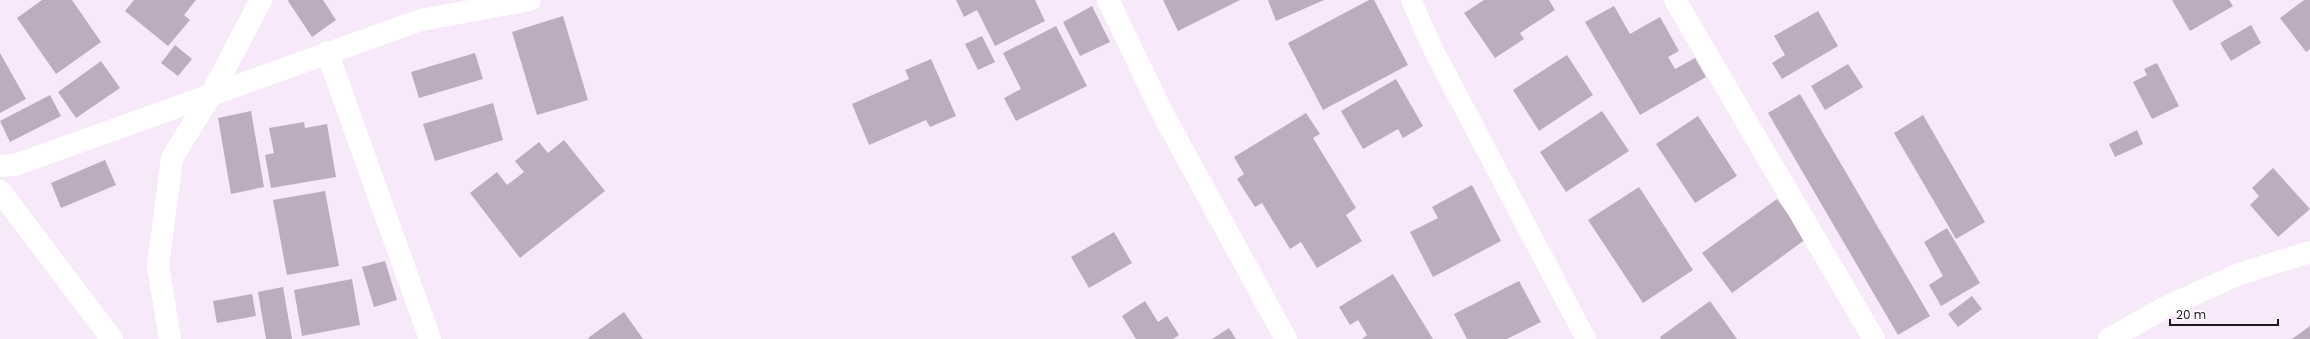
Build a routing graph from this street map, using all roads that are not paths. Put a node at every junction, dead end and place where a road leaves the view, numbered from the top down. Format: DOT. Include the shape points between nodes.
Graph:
graph roads {
  1 [pos="261,0"];
  2 [pos="530,0"];
  3 [pos="1108,0"];
  4 [pos="1411,0"];
  5 [pos="1675,0"];
  6 [pos="327,52"];
  7 [pos="212,93"];
  8 [pos="0,166"];
  9 [pos="0,191"];
  10 [pos="2310,252"];
  11 [pos="112,339"];
  12 [pos="170,339"];
  13 [pos="430,339"];
  14 [pos="1286,339"];
  15 [pos="1586,339"];
  16 [pos="1874,339"];
  17 [pos="2109,339"];
  1 -- 7 [label="street"];
  2 -- 6 [label="street" via="421,20"];
  3 -- 14 [label="street" via="1163,114"];
  4 -- 15 [label="lane" via="1433,49"];
  5 -- 16 [label="street"];
  6 -- 7 [label="street"];
  6 -- 13 [label="street"];
  7 -- 8 [label="street" via="15,165"];
  7 -- 12 [label="street" via="172,158 158,266"];
  9 -- 11 [label="street"];
  10 -- 17 [label="street" via="2238,274 2164,308"];
}
